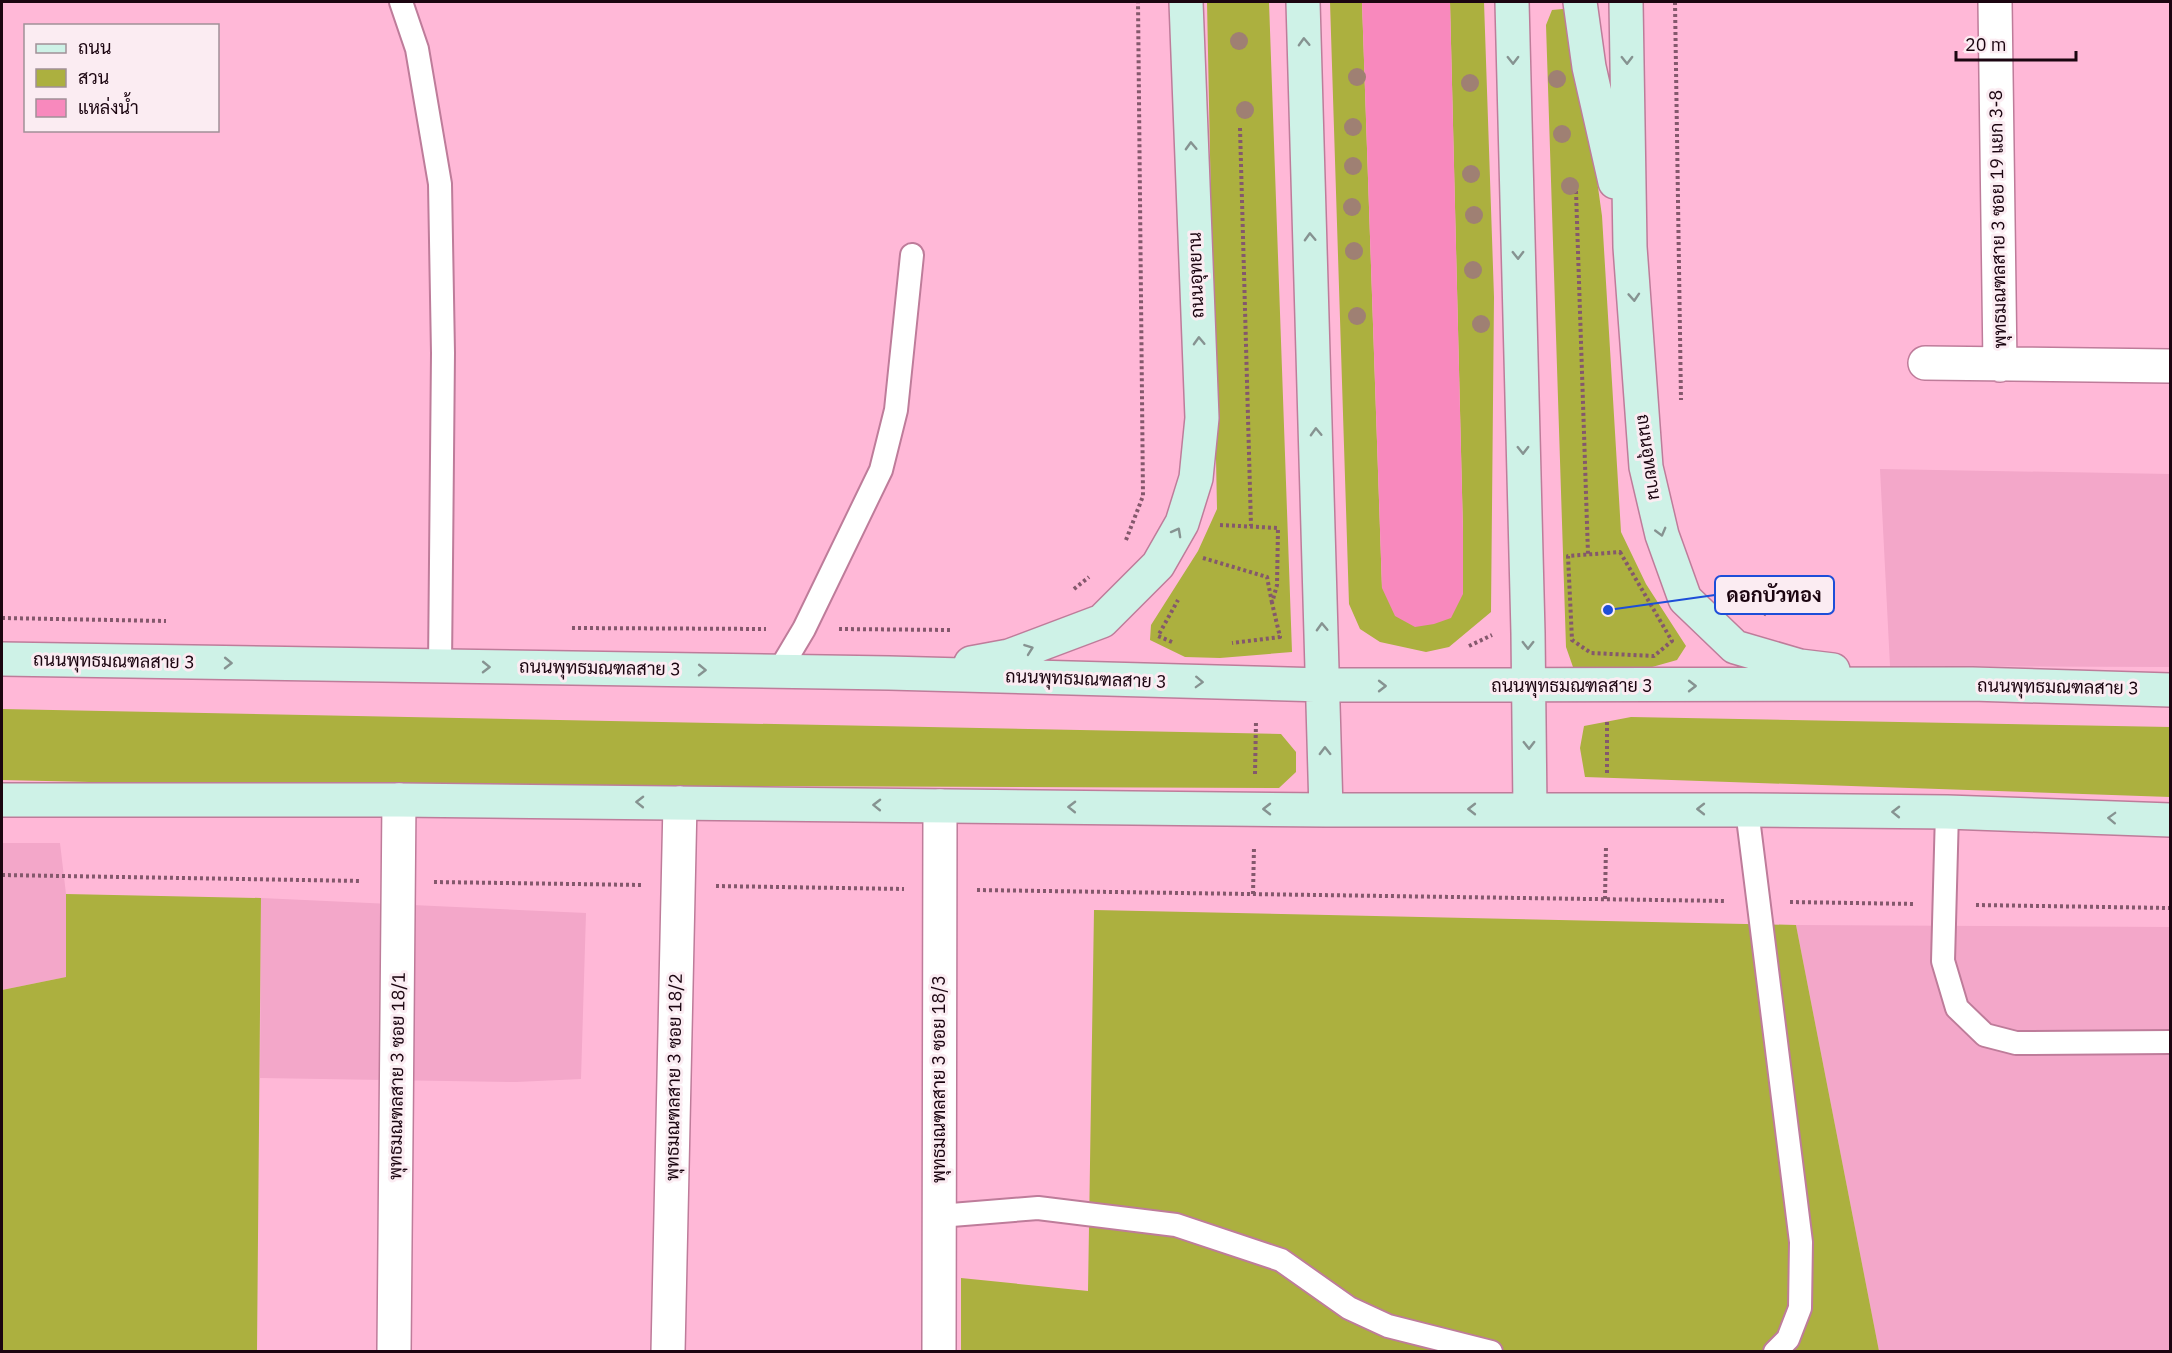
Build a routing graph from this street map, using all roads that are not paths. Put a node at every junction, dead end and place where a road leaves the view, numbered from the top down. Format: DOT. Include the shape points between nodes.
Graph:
graph roads {
  1 [pos="401,2"];
  2 [pos="1186,2"];
  3 [pos="1303,2"];
  4 [pos="1512,2"];
  5 [pos="1580,2"];
  6 [pos="1626,2"];
  7 [pos="1995,2"];
  8 [pos="1630,247"];
  9 [pos="912,255"];
  10 [pos="1925,363"];
  11 [pos="2000,364"];
  12 [pos="2170,366"];
  13 [pos="2,659"];
  14 [pos="440,666"];
  15 [pos="779,671"];
  16 [pos="889,673"];
  17 [pos="1972,684"];
  18 [pos="1323,685"];
  19 [pos="1528,686"];
  20 [pos="2170,690"];
  21 [pos="2,800"];
  22 [pos="399,800"];
  23 [pos="680,803"];
  24 [pos="940,806"];
  25 [pos="1530,809"];
  26 [pos="1326,810"];
  27 [pos="1747,810"];
  28 [pos="1947,812"];
  29 [pos="2170,820"];
  30 [pos="2170,1042"];
  31 [pos="939,1216"];
  32 [pos="394,1352"];
  33 [pos="668,1352"];
  34 [pos="939,1352"];
  35 [pos="1491,1352"];
  36 [pos="1775,1352"];
  1 -- 14 [label="lane" via="417,49 440,184"];
  16 -- 2 [label="main road, ถนนอุทยาน, one-way" via="1009,656 1102,621 1158,565 1182,523 1196,478 1202,418"];
  18 -- 3 [label="main road, one-way"];
  4 -- 19 [label="main road, one-way"];
  5 -- 8 [label="main road" via="1589,68"];
  6 -- 8 [label="main road, ถนนอุทยาน, one-way"];
  7 -- 11 [label="street, พุทธมณฑลสาย 3 ซอย 19 แยก 3-8"];
  8 -- 17 [label="main road, ถนนอุทยาน, one-way" via="1646,467 1662,535 1685,599 1736,646 1800,666"];
  9 -- 15 [label="lane" via="896,410 881,470 804,629"];
  10 -- 11 [label="street"];
  11 -- 12 [label="street"];
  13 -- 14 [label="main road, ถนนพุทธมณฑลสาย 3, one-way"];
  14 -- 15 [label="main road, ถนนพุทธมณฑลสาย 3, one-way"];
  15 -- 16 [label="main road, ถนนพุทธมณฑลสาย 3"];
  16 -- 18 [label="main road, ถนนพุทธมณฑลสาย 3, one-way"];
  19 -- 17 [label="main road, ถนนพุทธมณฑลสาย 3, one-way"];
  17 -- 20 [label="main road, ถนนพุทธมณฑลสาย 3"];
  18 -- 19 [label="main road, ถนนพุทธมณฑลสาย 3, one-way"];
  26 -- 18 [label="main road, one-way"];
  19 -- 25 [label="main road, one-way"];
  21 -- 22 [label="main road"];
  23 -- 22 [label="main road, one-way"];
  22 -- 32 [label="street, พุทธมณฑลสาย 3 ซอย 18/1"];
  24 -- 23 [label="main road, one-way"];
  23 -- 33 [label="street, พุทธมณฑลสาย 3 ซอย 18/2"];
  26 -- 24 [label="main road, one-way"];
  24 -- 31 [label="street, พุทธมณฑลสาย 3 ซอย 18/3"];
  25 -- 26 [label="main road, one-way"];
  27 -- 25 [label="main road, one-way"];
  28 -- 27 [label="main road, one-way"];
  27 -- 36 [label="lane" via="1801,1242 1800,1308 1788,1339"];
  29 -- 28 [label="main road, one-way"];
  28 -- 30 [label="lane" via="1943,962 1957,1008 1985,1035 2016,1043"];
  31 -- 34 [label="street, พุทธมณฑลสาย 3 ซอย 18/3"];
  31 -- 35 [label="lane" via="1038,1208 1176,1225 1281,1260 1349,1308 1388,1326"];
}
